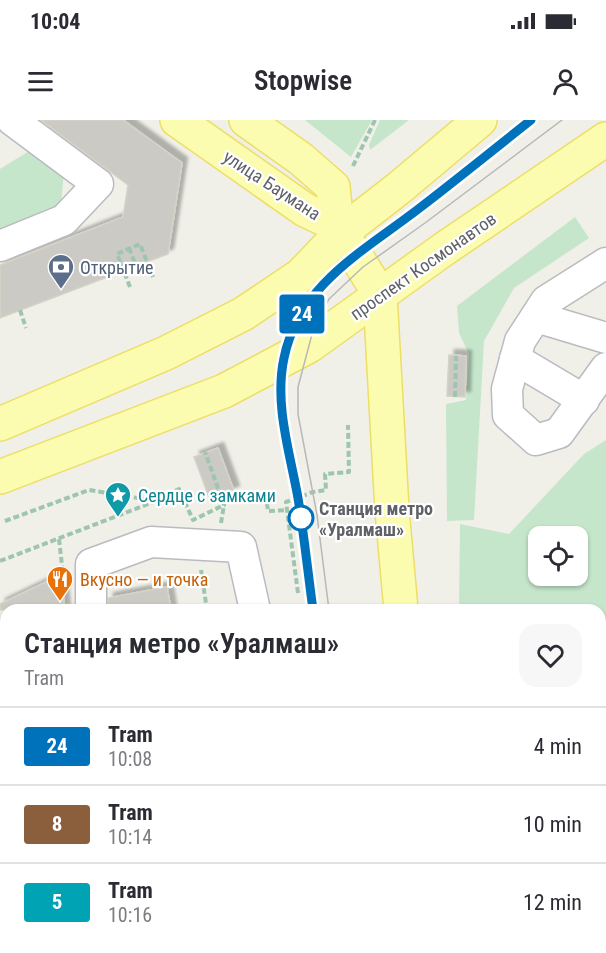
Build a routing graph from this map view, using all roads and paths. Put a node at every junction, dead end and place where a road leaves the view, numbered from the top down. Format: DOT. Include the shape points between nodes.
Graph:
graph roads {
  1 [pos="177,120"];
  2 [pos="246,120"];
  3 [pos="375,120"];
  4 [pos="480,120"];
  5 [pos="18,122"];
  6 [pos="606,139"];
  7 [pos="353,166"];
  8 [pos="339,229"];
  9 [pos="0,246"];
  10 [pos="129,249"];
  11 [pos="606,263"];
  12 [pos="135,266"];
  13 [pos="153,277"];
  14 [pos="130,286"];
  15 [pos="380,296"];
  16 [pos="20,310"];
  17 [pos="536,317"];
  18 [pos="26,328"];
  19 [pos="606,338"];
  20 [pos="456,356"];
  21 [pos="515,359"];
  22 [pos="606,368"];
  23 [pos="455,397"];
  24 [pos="584,400"];
  25 [pos="0,424"];
  26 [pos="348,426"];
  27 [pos="206,452"];
  28 [pos="0,477"];
  29 [pos="156,501"];
  30 [pos="267,503"];
  31 [pos="287,510"];
  32 [pos="5,521"];
  33 [pos="59,539"];
  34 [pos="0,561"];
  35 [pos="64,588"];
  36 [pos="298,593"];
  37 [pos="91,604"];
  38 [pos="254,604"];
  39 [pos="400,604"];
  1 -- 8 [label="main road, улица Баумана" via="305,210"];
  2 -- 8 [label="main road, улица Баумана" via="333,187"];
  3 -- 7 [label="path"];
  4 -- 8 [label="main road" via="399,188"];
  5 -- 9 [label="lane" via="98,184 63,220"];
  6 -- 15 [label="main road, проспект Космонавтов"];
  8 -- 15 [label="main road"];
  8 -- 25 [label="main road" via="301,275 243,314 166,353"];
  10 -- 12 [label="path"];
  10 -- 13 [label="path" via="140,243"];
  10 -- 14 [label="path" via="117,254"];
  11 -- 17 [label="lane" via="546,301"];
  15 -- 28 [label="main road, проспект Космонавтов" via="309,346 224,390"];
  15 -- 39 [label="main road"];
  16 -- 18 [label="path"];
  17 -- 19 [label="lane"];
  17 -- 21 [label="lane" via="520,341"];
  20 -- 23 [label="path"];
  21 -- 24 [label="lane"];
  21 -- 24 [label="lane" via="507,388 508,415 536,440 559,433"];
  22 -- 24 [label="lane"];
  26 -- 31 [label="path" via="349,472 325,474 326,490 286,502"];
  27 -- 29 [label="path" via="224,506 193,520 179,489"];
  29 -- 32 [label="path" via="89,490"];
  29 -- 33 [label="path"];
  30 -- 31 [label="path" via="268,511"];
  31 -- 36 [label="path"];
  33 -- 34 [label="path"];
  33 -- 35 [label="path"];
  37 -- 38 [label="lane" via="91,564 152,542 240,547"];
}
